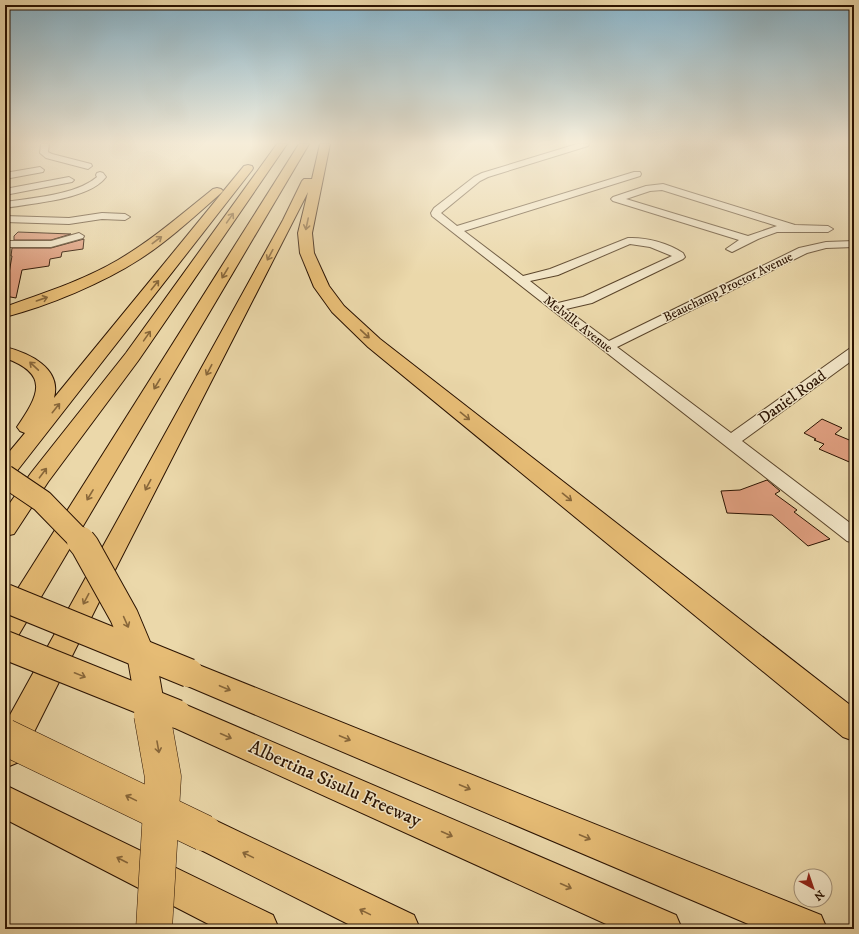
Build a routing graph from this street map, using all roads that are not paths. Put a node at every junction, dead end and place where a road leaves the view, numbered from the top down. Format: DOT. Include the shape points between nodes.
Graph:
graph roads {
  1 [pos="29,188"];
  2 [pos="87,188"];
  3 [pos="220,188"];
  4 [pos="232,188"];
  5 [pos="251,188"];
  6 [pos="277,188"];
  7 [pos="304,188"];
  8 [pos="315,188"];
  9 [pos="467,188"];
  10 [pos="595,188"];
  11 [pos="656,188"];
  12 [pos="667,188"];
  13 [pos="588,190"];
  14 [pos="5,192"];
  15 [pos="609,196"];
  16 [pos="5,204"];
  17 [pos="124,217"];
  18 [pos="5,219"];
  19 [pos="794,228"];
  20 [pos="828,229"];
  21 [pos="457,230"];
  22 [pos="79,236"];
  23 [pos="749,240"];
  24 [pos="5,244"];
  25 [pos="854,244"];
  26 [pos="732,249"];
  27 [pos="521,280"];
  28 [pos="556,307"];
  29 [pos="5,312"];
  30 [pos="607,347"];
  31 [pos="5,352"];
  32 [pos="854,352"];
  33 [pos="731,441"];
  34 [pos="5,459"];
  35 [pos="5,471"];
  36 [pos="5,476"];
  37 [pos="5,528"];
  38 [pos="854,536"];
  39 [pos="5,598"];
  40 [pos="5,633"];
  41 [pos="5,645"];
  42 [pos="854,727"];
  43 [pos="5,737"];
  44 [pos="5,755"];
  45 [pos="5,801"];
  46 [pos="256,928"];
  47 [pos="154,929"];
  48 [pos="400,929"];
  49 [pos="662,929"];
  50 [pos="807,929"];
  1 -- 14 [label="street"];
  2 -- 16 [label="street"];
  3 -- 29 [label="highway" via="180,222 124,263 88,282"];
  4 -- 35 [label="highway"];
  37 -- 5 [label="highway, one-way" via="39,478 132,357"];
  6 -- 40 [label="highway, one-way"];
  7 -- 44 [label="highway, one-way"];
  8 -- 42 [label="highway, one-way" via="305,233 307,253 322,287 338,309 374,343"];
  9 -- 21 [label="street, Melville Avenue" via="436,213"];
  10 -- 13 [label="street"];
  11 -- 15 [label="street"];
  12 -- 19 [label="street"];
  13 -- 15 [label="street"];
  13 -- 21 [label="street"];
  15 -- 23 [label="street"];
  17 -- 18 [label="street" via="102,216 69,221"];
  19 -- 20 [label="street"];
  19 -- 23 [label="street" via="776,228"];
  21 -- 27 [label="street, Melville Avenue"];
  22 -- 24 [label="street" via="52,244"];
  23 -- 26 [label="street"];
  25 -- 30 [label="street, Beauchamp Proctor Avenue" via="826,245 803,250"];
  27 -- 28 [label="street, Melville Avenue"];
  27 -- 28 [label="street" via="554,272 628,241 637,241 679,255 592,298"];
  28 -- 30 [label="street, Melville Avenue"];
  30 -- 33 [label="street, Melville Avenue"];
  34 -- 31 [label="highway, one-way" via="36,415 46,390 43,374 29,361"];
  32 -- 33 [label="street, Daniel Road"];
  33 -- 38 [label="street, Melville Avenue"];
  36 -- 47 [label="highway, one-way, bridge" via="42,501 85,546 124,616 142,659 163,777"];
  39 -- 50 [label="highway, one-way, bridge"];
  41 -- 49 [label="highway, Albertina Sisulu Freeway, one-way, bridge" via="177,714"];
  48 -- 43 [label="highway, one-way, bridge"];
  46 -- 45 [label="highway, one-way"];
}
